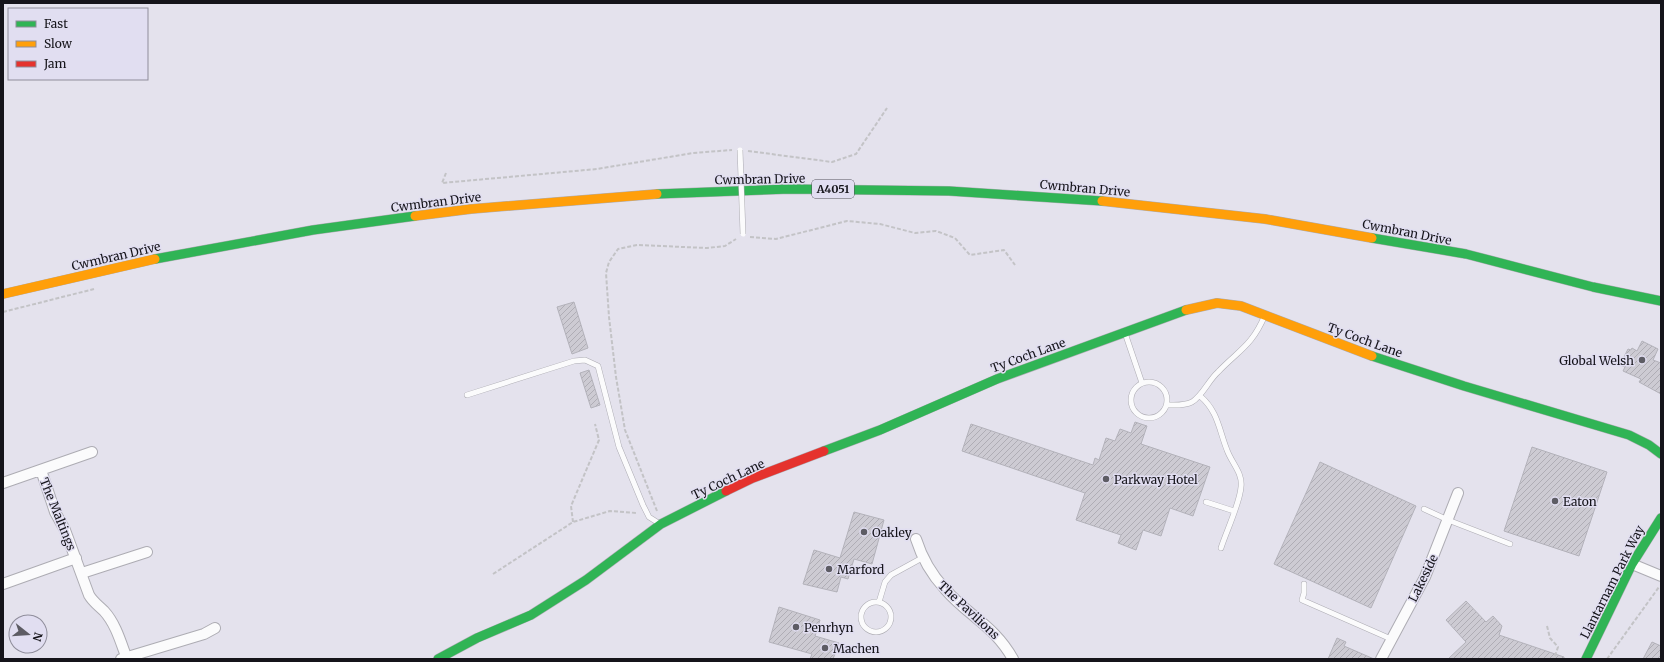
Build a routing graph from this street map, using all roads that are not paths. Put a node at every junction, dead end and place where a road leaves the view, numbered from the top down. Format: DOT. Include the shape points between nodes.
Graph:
graph roads {
  1 [pos="740,150"];
  2 [pos="743,234"];
  3 [pos="3,294"];
  4 [pos="1661,301"];
  5 [pos="1265,314"];
  6 [pos="1125,332"];
  7 [pos="1142,383"];
  8 [pos="467,395"];
  9 [pos="1200,396"];
  10 [pos="1167,404"];
  11 [pos="92,452"];
  12 [pos="1661,454"];
  13 [pos="40,470"];
  14 [pos="3,483"];
  15 [pos="1458,493"];
  16 [pos="1206,502"];
  17 [pos="1424,509"];
  18 [pos="1234,511"];
  19 [pos="1661,518"];
  20 [pos="1448,520"];
  21 [pos="661,524"];
  22 [pos="916,539"];
  23 [pos="1510,544"];
  24 [pos="1220,548"];
  25 [pos="147,552"];
  26 [pos="76,558"];
  27 [pos="922,558"];
  28 [pos="1632,564"];
  29 [pos="82,573"];
  30 [pos="1661,576"];
  31 [pos="3,584"];
  32 [pos="1304,584"];
  33 [pos="879,602"];
  34 [pos="214,628"];
  35 [pos="1391,639"];
  36 [pos="125,658"];
  37 [pos="438,659"];
  38 [pos="1013,659"];
  39 [pos="1381,659"];
  40 [pos="1586,659"];
  1 -- 2 [label="lane, bridge"];
  3 -- 4 [label="main road, Cwmbran Drive / A4051" via="192,251 304,231 432,213 635,196 832,189 1017,195 1187,209 1267,219 1476,257"];
  5 -- 6 [label="main road, Ty Coch Lane" via="1241,306 1217,303 1195,307"];
  5 -- 9 [label="lane" via="1248,344 1218,371"];
  5 -- 12 [label="main road, Ty Coch Lane" via="1364,354 1629,435"];
  6 -- 7 [label="lane"];
  6 -- 21 [label="main road, Ty Coch Lane" via="997,379 880,430 753,478"];
  7 -- 10 [label="lane" via="1154,382 1164,388 1167,393"];
  7 -- 10 [label="lane" via="1134,391 1131,402 1140,416 1151,419 1157,417 1165,410"];
  8 -- 21 [label="lane" via="574,361 585,360 598,366 619,447 642,505 649,517"];
  9 -- 10 [label="lane" via="1190,403"];
  9 -- 18 [label="lane" via="1212,409 1240,476 1241,487"];
  11 -- 13 [label="street"];
  13 -- 14 [label="street"];
  13 -- 26 [label="street, The Maltings" via="55,512"];
  15 -- 20 [label="street, Lakeside"];
  16 -- 18 [label="lane"];
  17 -- 20 [label="lane"];
  18 -- 24 [label="lane"];
  19 -- 28 [label="main road, Llantarnam Park Way"];
  20 -- 23 [label="lane"];
  20 -- 35 [label="street, Lakeside" via="1425,577"];
  21 -- 37 [label="main road, Ty Coch Lane" via="586,580 531,615 476,638"];
  22 -- 27 [label="street, The Pavilions"];
  25 -- 29 [label="street"];
  26 -- 29 [label="street, The Maltings"];
  26 -- 31 [label="street, The Maltings"];
  27 -- 33 [label="lane" via="891,575 885,582"];
  27 -- 38 [label="street, The Pavilions" via="945,590 1000,639"];
  28 -- 30 [label="street"];
  28 -- 40 [label="main road, Llantarnam Park Way"];
  29 -- 36 [label="street, The Maltings" via="93,602 104,611 115,628"];
  32 -- 35 [label="lane" via="1302,600"];
  33 -- 33 [label="lane" via="888,608 892,619 887,629 876,633 866,629 861,619 868,604"];
  34 -- 36 [label="street, The Maltings" via="204,634"];
  35 -- 39 [label="street, Lakeside"];
}
